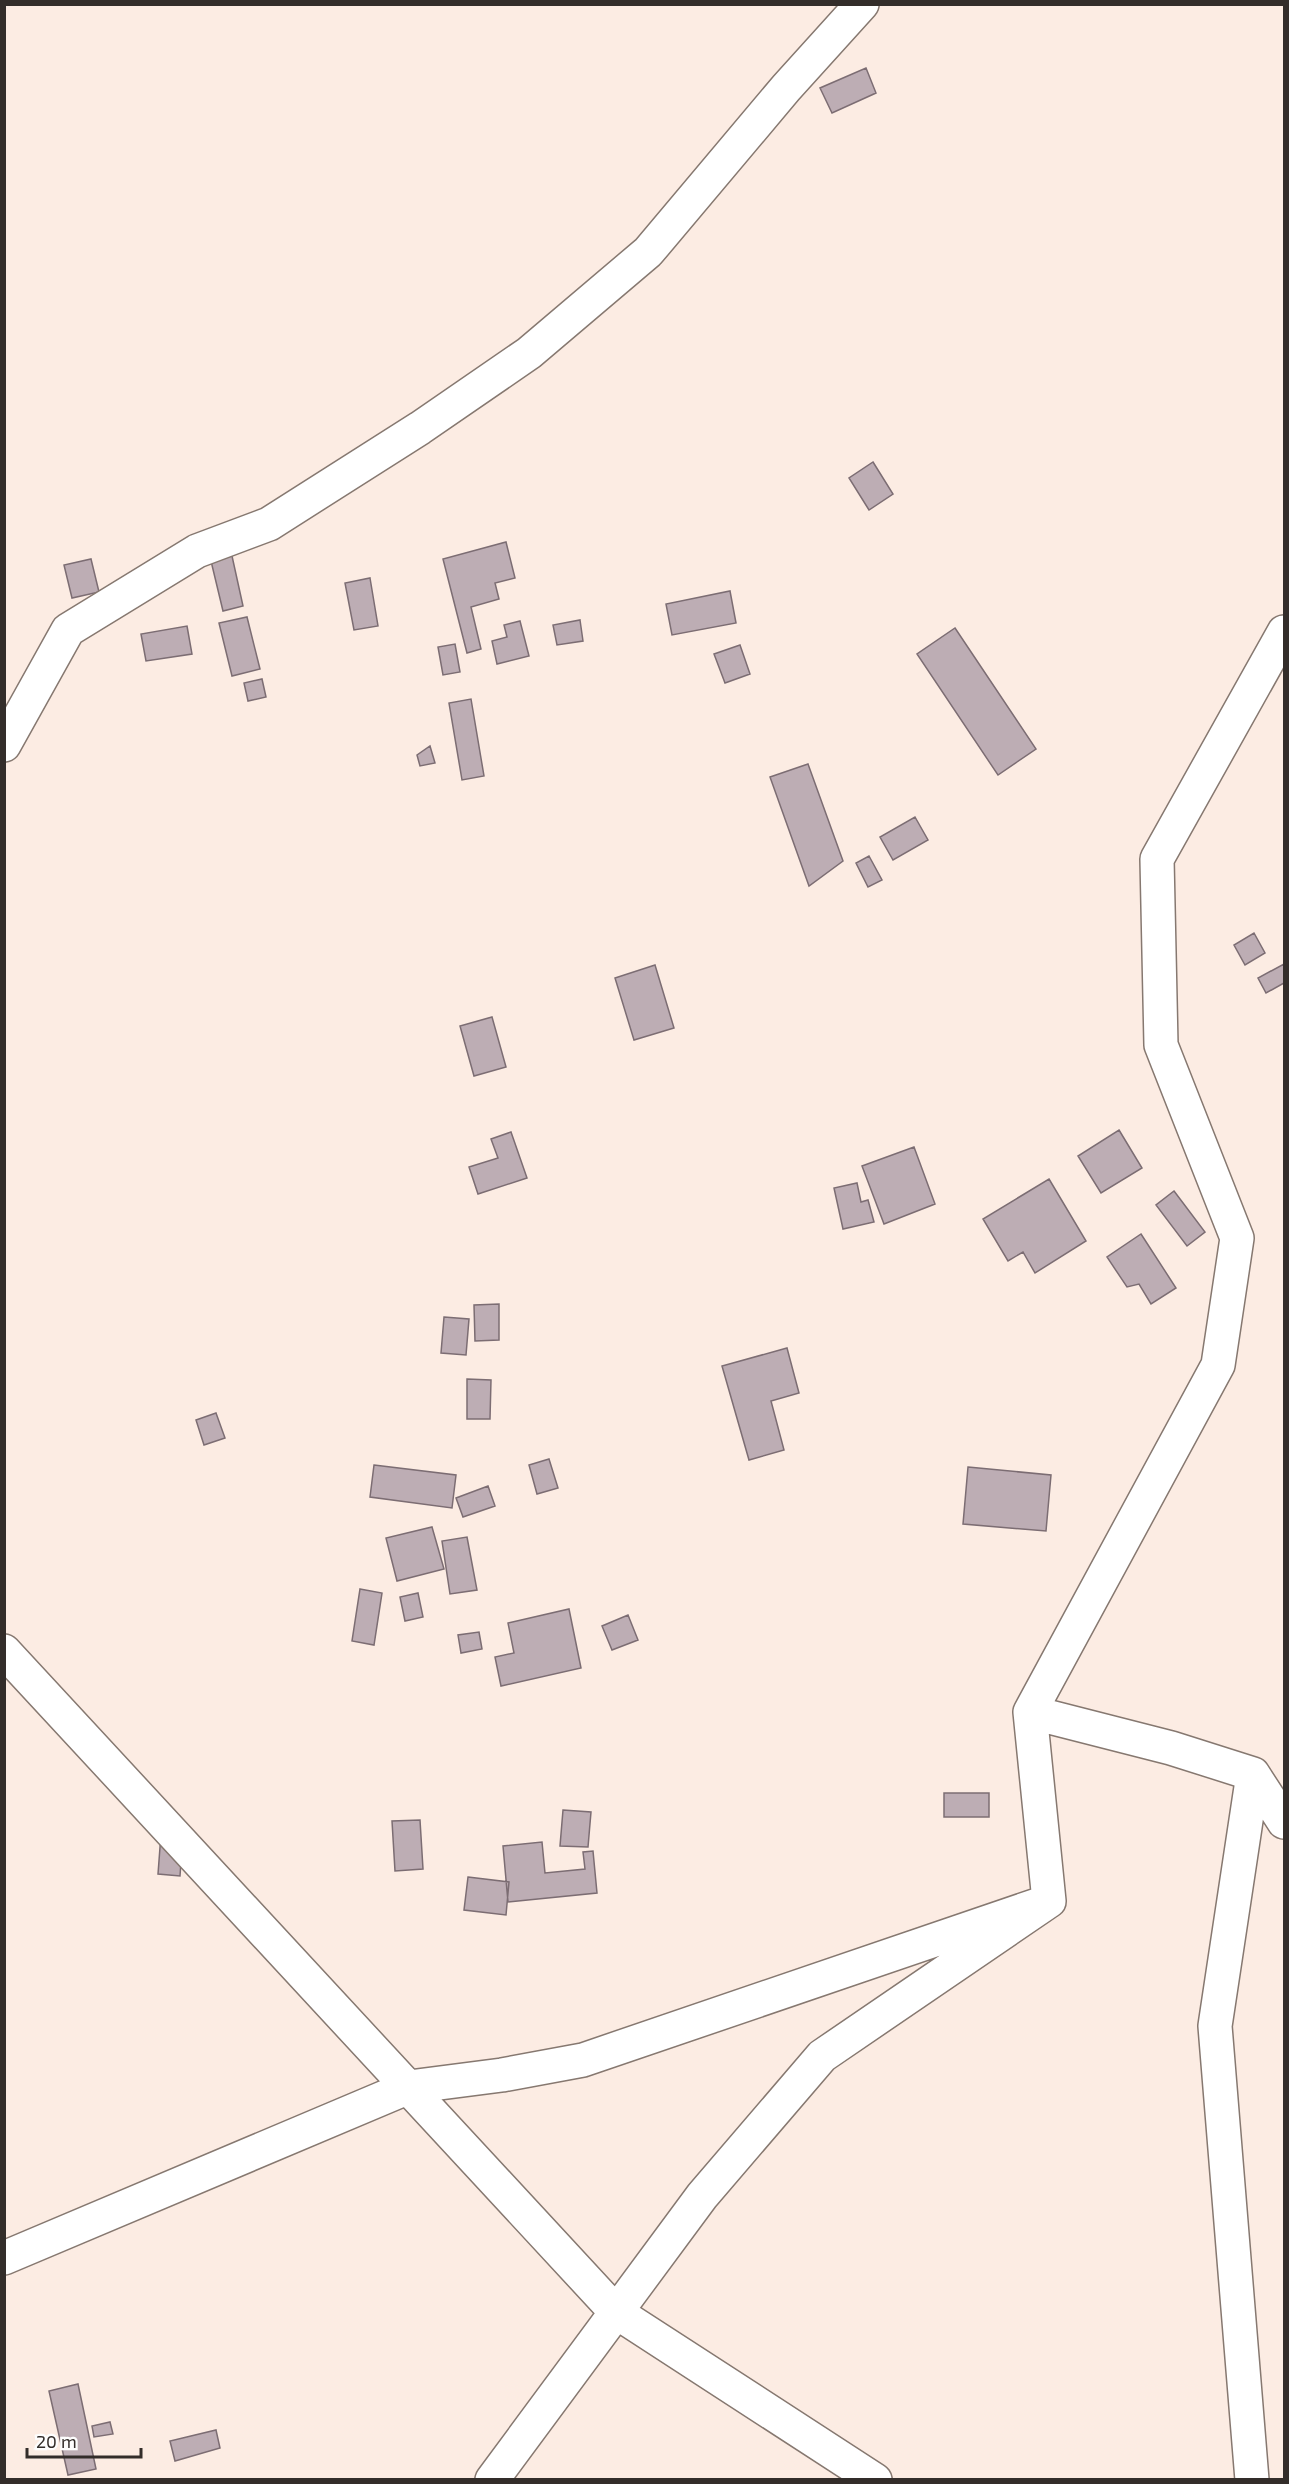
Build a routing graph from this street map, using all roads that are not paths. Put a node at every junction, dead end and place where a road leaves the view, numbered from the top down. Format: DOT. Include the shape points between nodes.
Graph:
graph roads {
  1 [pos="862,4"];
  2 [pos="1284,632"];
  3 [pos="4,745"];
  4 [pos="4,1651"];
  5 [pos="1030,1712"];
  6 [pos="1253,1774"];
  7 [pos="1284,1822"];
  8 [pos="1049,1900"];
  9 [pos="409,2087"];
  10 [pos="4,2258"];
  11 [pos="616,2312"];
  12 [pos="492,2480"];
  13 [pos="875,2480"];
  14 [pos="1252,2480"];
  1 -- 3 [label="street" via="648,252 530,353 420,429 269,524 197,551 68,630"];
  2 -- 5 [label="street" via="1157,859 1161,1045 1237,1238 1218,1365"];
  4 -- 9 [label="street"];
  5 -- 6 [label="street" via="1171,1748"];
  5 -- 8 [label="street"];
  6 -- 7 [label="street"];
  6 -- 14 [label="street" via="1215,2026"];
  8 -- 9 [label="street" via="583,2060"];
  8 -- 11 [label="street" via="822,2055 702,2196"];
  9 -- 10 [label="street"];
  9 -- 11 [label="street"];
  11 -- 12 [label="street"];
  11 -- 13 [label="street"];
}
